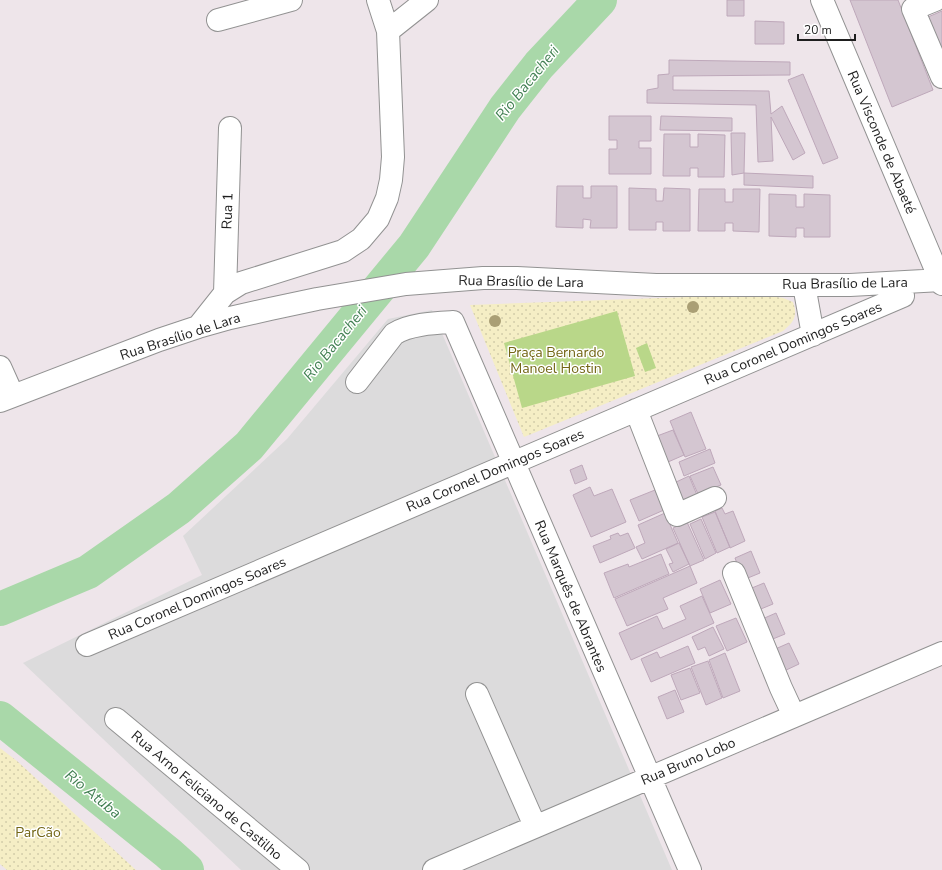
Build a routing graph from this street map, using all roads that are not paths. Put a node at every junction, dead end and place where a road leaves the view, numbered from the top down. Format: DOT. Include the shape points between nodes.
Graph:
graph roads {
  1 [pos="291,0"];
  2 [pos="378,0"];
  3 [pos="427,0"];
  4 [pos="822,0"];
  5 [pos="935,0"];
  6 [pos="910,5"];
  7 [pos="218,20"];
  8 [pos="388,31"];
  9 [pos="942,77"];
  10 [pos="230,128"];
  11 [pos="941,281"];
  12 [pos="804,285"];
  13 [pos="225,293"];
  14 [pos="903,296"];
  15 [pos="198,327"];
  16 [pos="813,335"];
  17 [pos="0,367"];
  18 [pos="357,382"];
  19 [pos="6,398"];
  20 [pos="636,410"];
  21 [pos="514,462"];
  22 [pos="714,498"];
  23 [pos="734,573"];
  24 [pos="87,644"];
  25 [pos="942,653"];
  26 [pos="477,694"];
  27 [pos="794,716"];
  28 [pos="116,719"];
  29 [pos="650,777"];
  30 [pos="535,826"];
  31 [pos="298,870"];
  32 [pos="434,870"];
  33 [pos="690,870"];
  1 -- 7 [label="street"];
  2 -- 8 [label="street"];
  3 -- 8 [label="street"];
  4 -- 11 [label="street, Rua Visconde de Abaeté"];
  5 -- 6 [label="street"];
  6 -- 9 [label="street"];
  8 -- 13 [label="street" via="393,157 387,198 378,219 361,239 343,251 241,283"];
  10 -- 13 [label="street, Rua 1"];
  11 -- 12 [label="street, Rua Brasílio de Lara"];
  12 -- 15 [label="street, Rua Brasílio de Lara" via="656,285 483,278 406,284 317,299"];
  12 -- 16 [label="street"];
  13 -- 15 [label="street"];
  14 -- 16 [label="street, Rua Coronel Domingos Soares"];
  15 -- 19 [label="street, Rua Brasílio de Lara"];
  16 -- 20 [label="street, Rua Coronel Domingos Soares"];
  17 -- 19 [label="street"];
  18 -- 21 [label="street, Rua Marquês de Abrantes" via="398,331 430,323 453,322"];
  20 -- 21 [label="street, Rua Coronel Domingos Soares"];
  20 -- 22 [label="street" via="677,515"];
  21 -- 24 [label="street, Rua Coronel Domingos Soares"];
  21 -- 29 [label="street, Rua Marquês de Abrantes"];
  23 -- 27 [label="street"];
  25 -- 27 [label="street, Rua Bruno Lobo"];
  26 -- 30 [label="street"];
  27 -- 29 [label="street, Rua Bruno Lobo"];
  28 -- 31 [label="street, Rua Arno Feliciano de Castilho"];
  29 -- 30 [label="street, Rua Bruno Lobo"];
  29 -- 33 [label="street, Rua Marquês de Abrantes"];
  30 -- 32 [label="street, Rua Bruno Lobo"];
}
